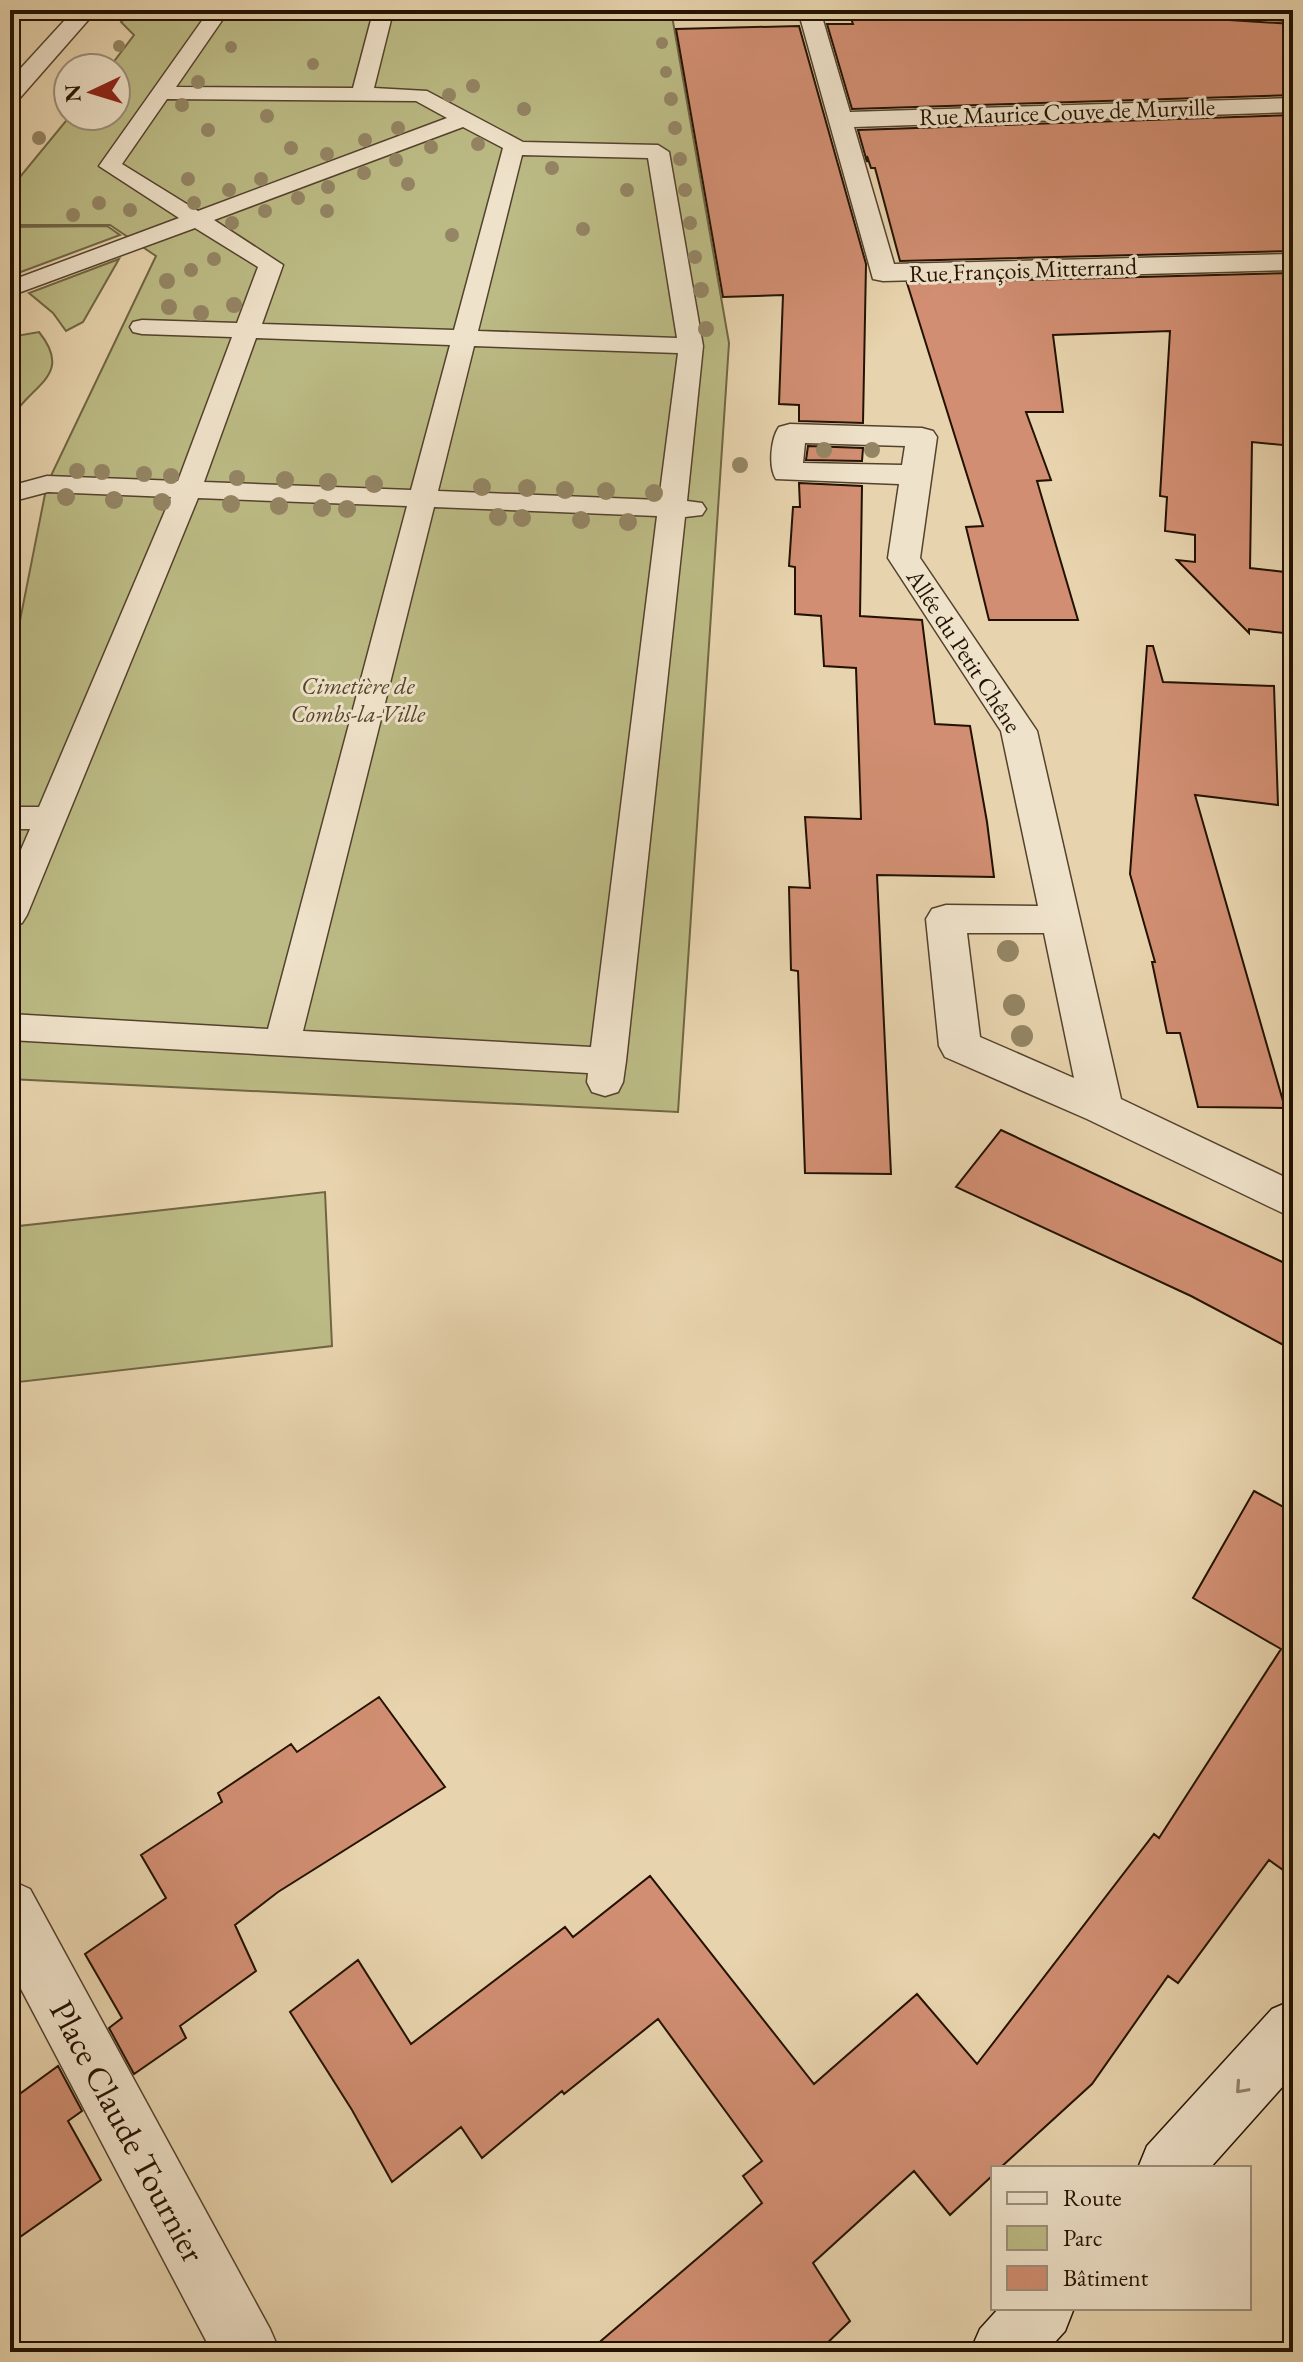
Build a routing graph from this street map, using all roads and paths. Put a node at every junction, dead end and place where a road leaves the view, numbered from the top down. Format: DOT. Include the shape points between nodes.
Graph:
graph roads {
  1 [pos="86,10"];
  2 [pos="809,10"];
  3 [pos="1231,10"];
  4 [pos="1293,14"];
  5 [pos="213,19"];
  6 [pos="381,20"];
  7 [pos="10,62"];
  8 [pos="36,64"];
  9 [pos="161,93"];
  10 [pos="10,94"];
  11 [pos="362,94"];
  12 [pos="1293,105"];
  13 [pos="464,119"];
  14 [pos="840,120"];
  15 [pos="514,148"];
  16 [pos="196,219"];
  17 [pos="1293,262"];
  18 [pos="10,289"];
  19 [pos="142,327"];
  20 [pos="247,331"];
  21 [pos="464,338"];
  22 [pos="691,346"];
  23 [pos="917,475"];
  24 [pos="188,490"];
  25 [pos="10,494"];
  26 [pos="423,499"];
  27 [pos="682,508"];
  28 [pos="10,818"];
  29 [pos="50,818"];
  30 [pos="10,915"];
  31 [pos="1061,920"];
  32 [pos="10,1027"];
  33 [pos="282,1043"];
  34 [pos="1102,1108"];
  35 [pos="1293,1201"];
  36 [pos="10,1909"];
  37 [pos="1293,2030"];
  38 [pos="1171,2166"];
  39 [pos="1040,2310"];
  40 [pos="247,2352"];
  41 [pos="1003,2352"];
  1 -- 8 [label="street"];
  2 -- 14 [label="street, Rue François Mitterrand"];
  3 -- 4 [label="street"];
  5 -- 9 [label="lane"];
  6 -- 11 [label="lane"];
  7 -- 8 [label="street"];
  8 -- 10 [label="street"];
  9 -- 11 [label="lane"];
  9 -- 16 [label="lane" via="110,166"];
  11 -- 13 [label="lane" via="420,95"];
  12 -- 14 [label="street, Rue Maurice Couve de Murville"];
  13 -- 15 [label="lane"];
  13 -- 16 [label="lane"];
  14 -- 17 [label="street, Rue François Mitterrand" via="883,273"];
  15 -- 21 [label="lane"];
  15 -- 22 [label="lane" via="658,152"];
  16 -- 18 [label="lane"];
  16 -- 20 [label="lane" via="271,265"];
  19 -- 20 [label="lane"];
  20 -- 21 [label="lane"];
  20 -- 24 [label="lane"];
  21 -- 22 [label="lane"];
  21 -- 26 [label="lane"];
  22 -- 27 [label="lane"];
  23 -- 31 [label="street, Allée du Petit Chêne" via="904,558 1019,731"];
  24 -- 25 [label="lane" via="47,484"];
  24 -- 26 [label="lane"];
  24 -- 29 [label="lane"];
  26 -- 27 [label="lane"];
  26 -- 33 [label="lane"];
  27 -- 33 [label="lane" via="607,1071"];
  28 -- 29 [label="lane"];
  29 -- 30 [label="lane"];
  31 -- 34 [label="street, Allée du Petit Chêne"];
  31 -- 34 [label="street" via="946,919 960,1046"];
  32 -- 33 [label="lane"];
  34 -- 35 [label="street"];
  36 -- 40 [label="street, Place Claude Tournier"];
  37 -- 38 [label="street, one-way"];
  39 -- 41 [label="street"];
}
